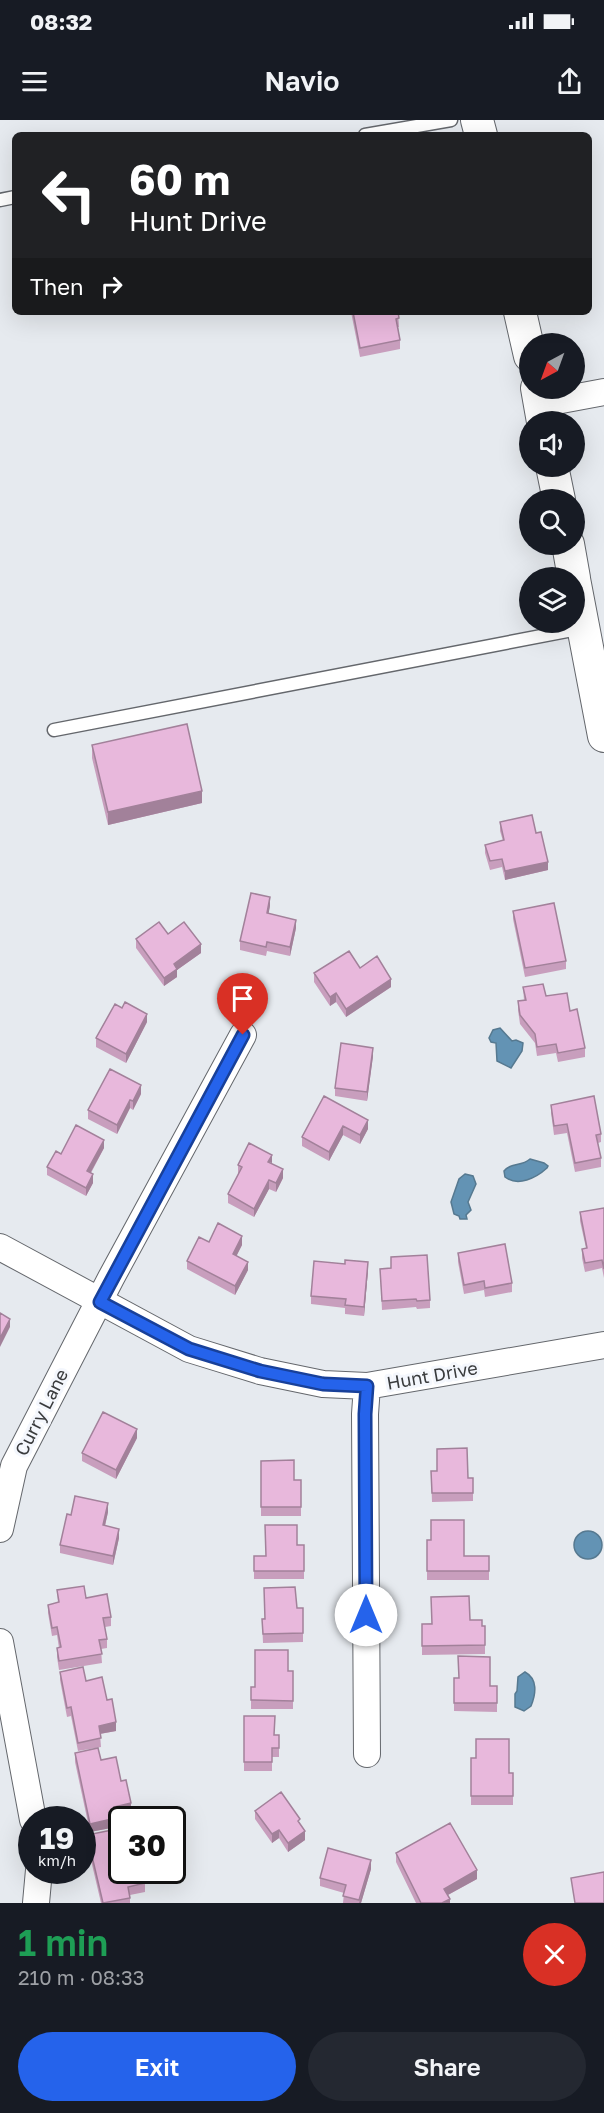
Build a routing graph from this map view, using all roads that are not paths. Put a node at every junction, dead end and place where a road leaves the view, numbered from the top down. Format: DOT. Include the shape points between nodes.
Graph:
graph roads {
  1 [pos="451,120"];
  2 [pos="382,132"];
  3 [pos="521,315"];
  4 [pos="525,333"];
  5 [pos="604,392"];
  6 [pos="540,405"];
  7 [pos="585,632"];
  8 [pos="553,633"];
  9 [pos="54,730"];
  10 [pos="604,736"];
  11 [pos="243,1035"];
  12 [pos="0,1247"];
  13 [pos="100,1302"];
  14 [pos="604,1345"];
  15 [pos="367,1386"];
  16 [pos="0,1529"];
  17 [pos="0,1642"];
  18 [pos="367,1754"];
  19 [pos="30,1806"];
  20 [pos="38,1884"];
  21 [pos="36,1903"];
  1 -- 2 [label="lane"];
  3 -- 4 [label="street"];
  5 -- 6 [label="street"];
  7 -- 10 [label="street"];
  8 -- 9 [label="lane"];
  11 -- 13 [label="street, Curry Lane"];
  12 -- 13 [label="street, Hunt Drive"];
  13 -- 15 [label="street, Hunt Drive" via="189,1349 260,1371 323,1384"];
  13 -- 16 [label="street, Curry Lane" via="14,1466"];
  14 -- 15 [label="street, Hunt Drive"];
  15 -- 18 [label="street"];
  17 -- 19 [label="street"];
  20 -- 21 [label="street"];
}
